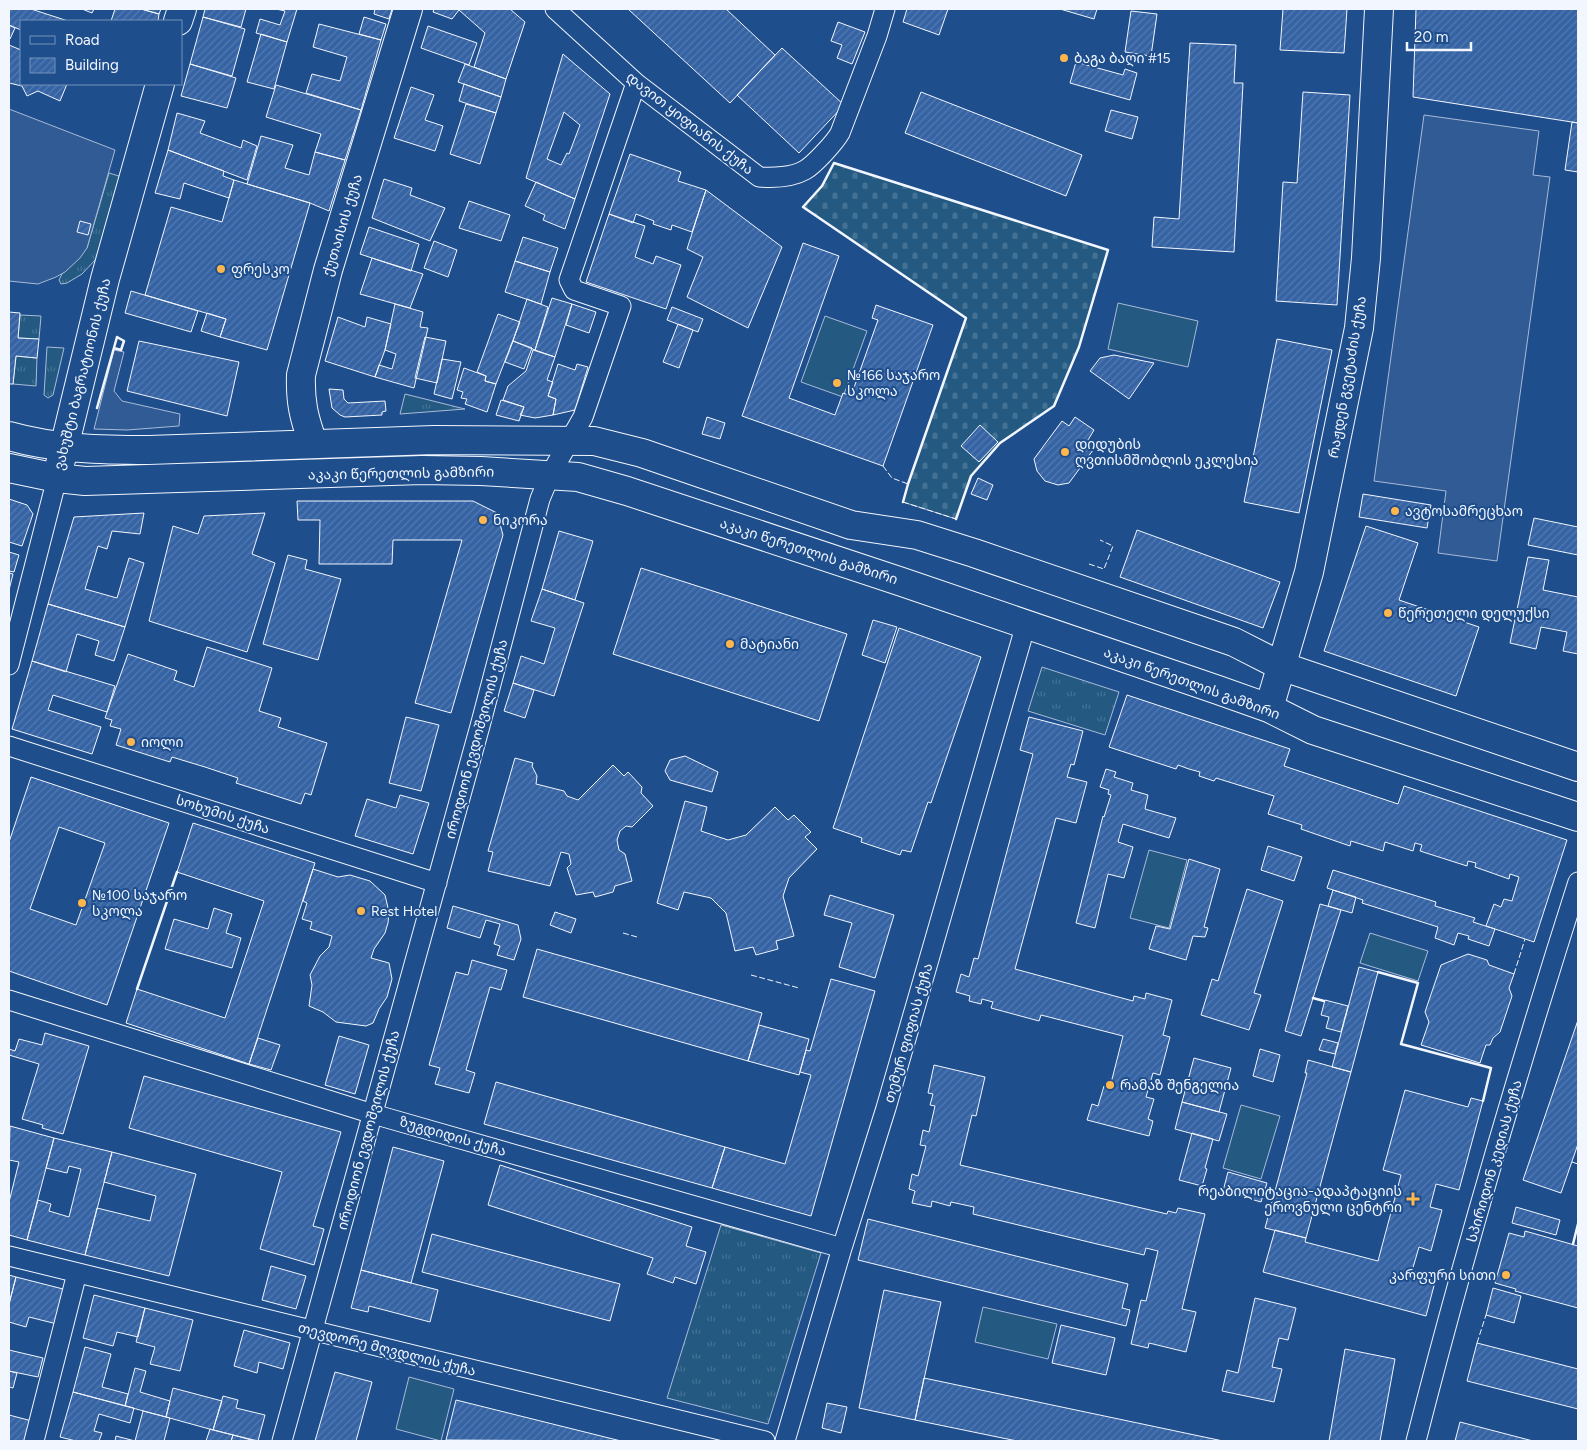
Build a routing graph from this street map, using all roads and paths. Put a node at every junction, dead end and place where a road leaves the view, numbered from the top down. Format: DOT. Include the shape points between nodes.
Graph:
graph roads {
  1 [pos="408,9"];
  2 [pos="555,9"];
  3 [pos="885,9"];
  4 [pos="1379,9"];
  5 [pos="636,83"];
  6 [pos="160,85"];
  7 [pos="9,436"];
  8 [pos="570,440"];
  9 [pos="313,443"];
  10 [pos="64,447"];
  11 [pos="9,468"];
  12 [pos="550,475"];
  13 [pos="57,478"];
  14 [pos="1026,624"];
  15 [pos="9,665"];
  16 [pos="1281,666"];
  17 [pos="1269,708"];
  18 [pos="9,746"];
  19 [pos="1578,767"];
  20 [pos="1578,817"];
  21 [pos="436,882"];
  22 [pos="1578,882"];
  23 [pos="9,1000"];
  24 [pos="373,1114"];
  25 [pos="842,1248"];
  26 [pos="9,1256"];
  27 [pos="77,1273"];
  28 [pos="313,1331"];
  29 [pos="34,1441"];
  30 [pos="282,1441"];
  31 [pos="766,1441"];
  32 [pos="785,1441"];
  33 [pos="1416,1441"];
  1 -- 9 [label="main road, ქუთაისის ქუჩა" via="328,270 301,375 304,418"];
  2 -- 5 [label="street, დავით ყიფიანის ქუჩა"];
  3 -- 5 [label="street, დავით ყიფიანის ქუჩა" via="840,133 805,170 776,178 759,177"];
  4 -- 16 [label="main road, რაჟდენ გვეტაძის ქუჩა" via="1366,258 1358,328 1309,572"];
  5 -- 8 [label="street, იროდიონ ევდოშვილის ქუჩა" via="569,280 574,290 621,306 583,417"];
  6 -- 10 [label="main road, ვახუშტი ბაგრატიონის ქუჩა" via="105,279"];
  7 -- 10 [label="main road"];
  8 -- 9 [label="main road"];
  8 -- 12 [label="street, იროდიონ ევდოშვილის ქუჩა"];
  8 -- 16 [label="main road" via="594,441 642,453 852,525 917,534 1234,642"];
  9 -- 10 [label="main road" via="149,450"];
  10 -- 13 [label="main road, ვახუშტი ბაგრატიონის ქუჩა"];
  11 -- 13 [label="main road, აკაკი წერეთლის გამზირი"];
  12 -- 13 [label="main road, აკაკი წერეთლის გამზირი" via="422,470 85,481"];
  12 -- 14 [label="main road, აკაკი წერეთლის გამზირი" via="578,477 627,490"];
  12 -- 21 [label="street, იროდიონ ევდოშვილის ქუჩა" via="540,499"];
  13 -- 15 [label="street, ვახუშტი ბაგრატიონის ქუჩა"];
  14 -- 17 [label="main road, აკაკი წერეთლის გამზირი"];
  14 -- 25 [label="street, თემურ ფიფიას ქუჩა" via="886,1108"];
  16 -- 17 [label="main road, რაჟდენ გვეტაძის ქუჩა"];
  16 -- 19 [label="main road"];
  17 -- 20 [label="main road, აკაკი წერეთლის გამზირი" via="1313,730"];
  18 -- 21 [label="street, სოხუმის ქუჩა"];
  21 -- 24 [label="street, იროდიონ ევდოშვილის ქუჩა"];
  22 -- 33 [label="street, სპირიდონ კედიას ქუჩა" via="1510,1104"];
  23 -- 24 [label="street, ზუგდიდის ქუჩა"];
  24 -- 25 [label="street, ზუგდიდის ქუჩა"];
  24 -- 28 [label="street, იროდიონ ევდოშვილის ქუჩა"];
  25 -- 32 [label="street, თემურ ფიფიას ქუჩა"];
  26 -- 27 [label="street, თევდორე მღვდლის ქუჩა"];
  27 -- 28 [label="street, თევდორე მღვდლის ქუჩა"];
  27 -- 29 [label="street"];
  28 -- 30 [label="street, იროდიონ ევდოშვილის ქუჩა"];
  28 -- 31 [label="street, თევდორე მღვდლის ქუჩა"];
}
